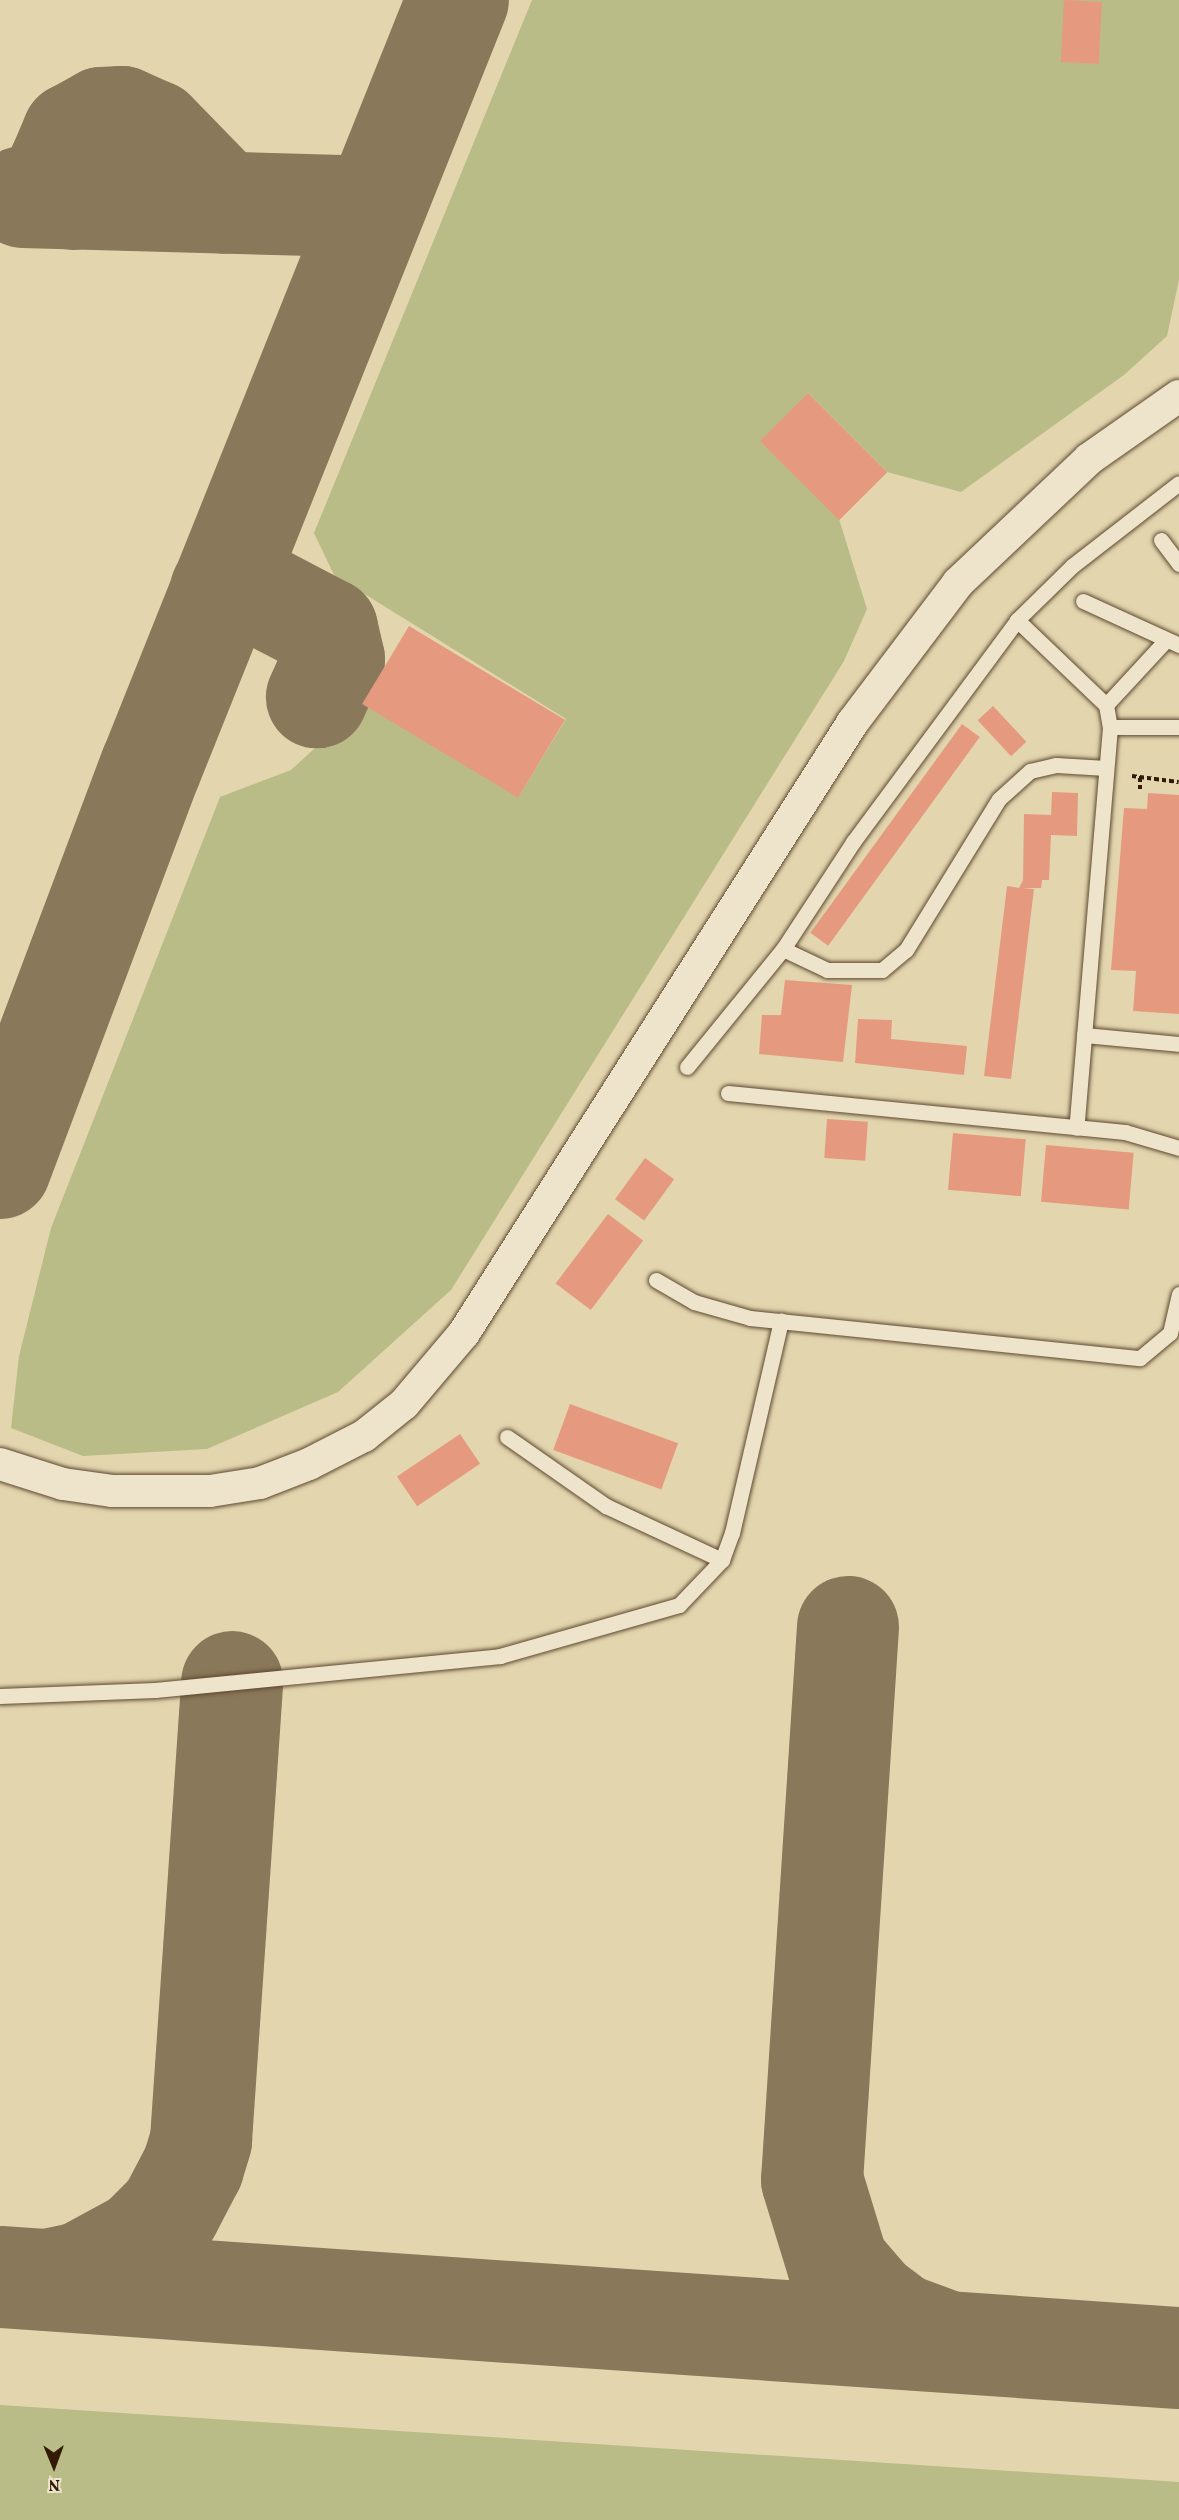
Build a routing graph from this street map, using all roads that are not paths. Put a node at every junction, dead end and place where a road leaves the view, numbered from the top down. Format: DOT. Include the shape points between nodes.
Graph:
graph roads {
  1 [pos="1179,396"];
  2 [pos="1179,483"];
  3 [pos="1161,540"];
  4 [pos="1179,564"];
  5 [pos="1083,601"];
  6 [pos="1017,620"];
  7 [pos="1173,643"];
  8 [pos="1106,705"];
  9 [pos="1110,727"];
  10 [pos="1179,727"];
  11 [pos="1106,768"];
  12 [pos="783,949"];
  13 [pos="1083,1035"];
  14 [pos="1179,1044"];
  15 [pos="687,1067"];
  16 [pos="728,1093"];
  17 [pos="1076,1128"];
  18 [pos="1179,1149"];
  19 [pos="656,1280"];
  20 [pos="1179,1294"];
  21 [pos="781,1321"];
  22 [pos="507,1437"];
  23 [pos="0,1464"];
  24 [pos="723,1560"];
  25 [pos="0,1696"];
  1 -- 23 [label="street" via="1089,459 958,583 853,722 464,1334 404,1404 364,1436 309,1464 260,1483 210,1491 112,1491 63,1484"];
  2 -- 6 [label="lane" via="1072,566"];
  3 -- 4 [label="lane"];
  5 -- 7 [label="lane"];
  6 -- 8 [label="lane"];
  6 -- 12 [label="lane" via="854,842"];
  7 -- 8 [label="lane"];
  8 -- 9 [label="lane"];
  9 -- 10 [label="lane"];
  9 -- 11 [label="lane"];
  11 -- 12 [label="lane" via="1056,765 1030,771 999,799 906,950 882,970 827,970"];
  11 -- 13 [label="lane"];
  12 -- 15 [label="lane"];
  13 -- 14 [label="lane"];
  13 -- 17 [label="lane"];
  16 -- 17 [label="lane"];
  17 -- 18 [label="lane" via="1125,1132"];
  19 -- 21 [label="lane" via="694,1302"];
  20 -- 21 [label="lane" via="1170,1333 1140,1358"];
  21 -- 24 [label="lane"];
  22 -- 24 [label="lane" via="606,1506"];
  24 -- 25 [label="lane" via="679,1605 500,1656 155,1690"];
}
